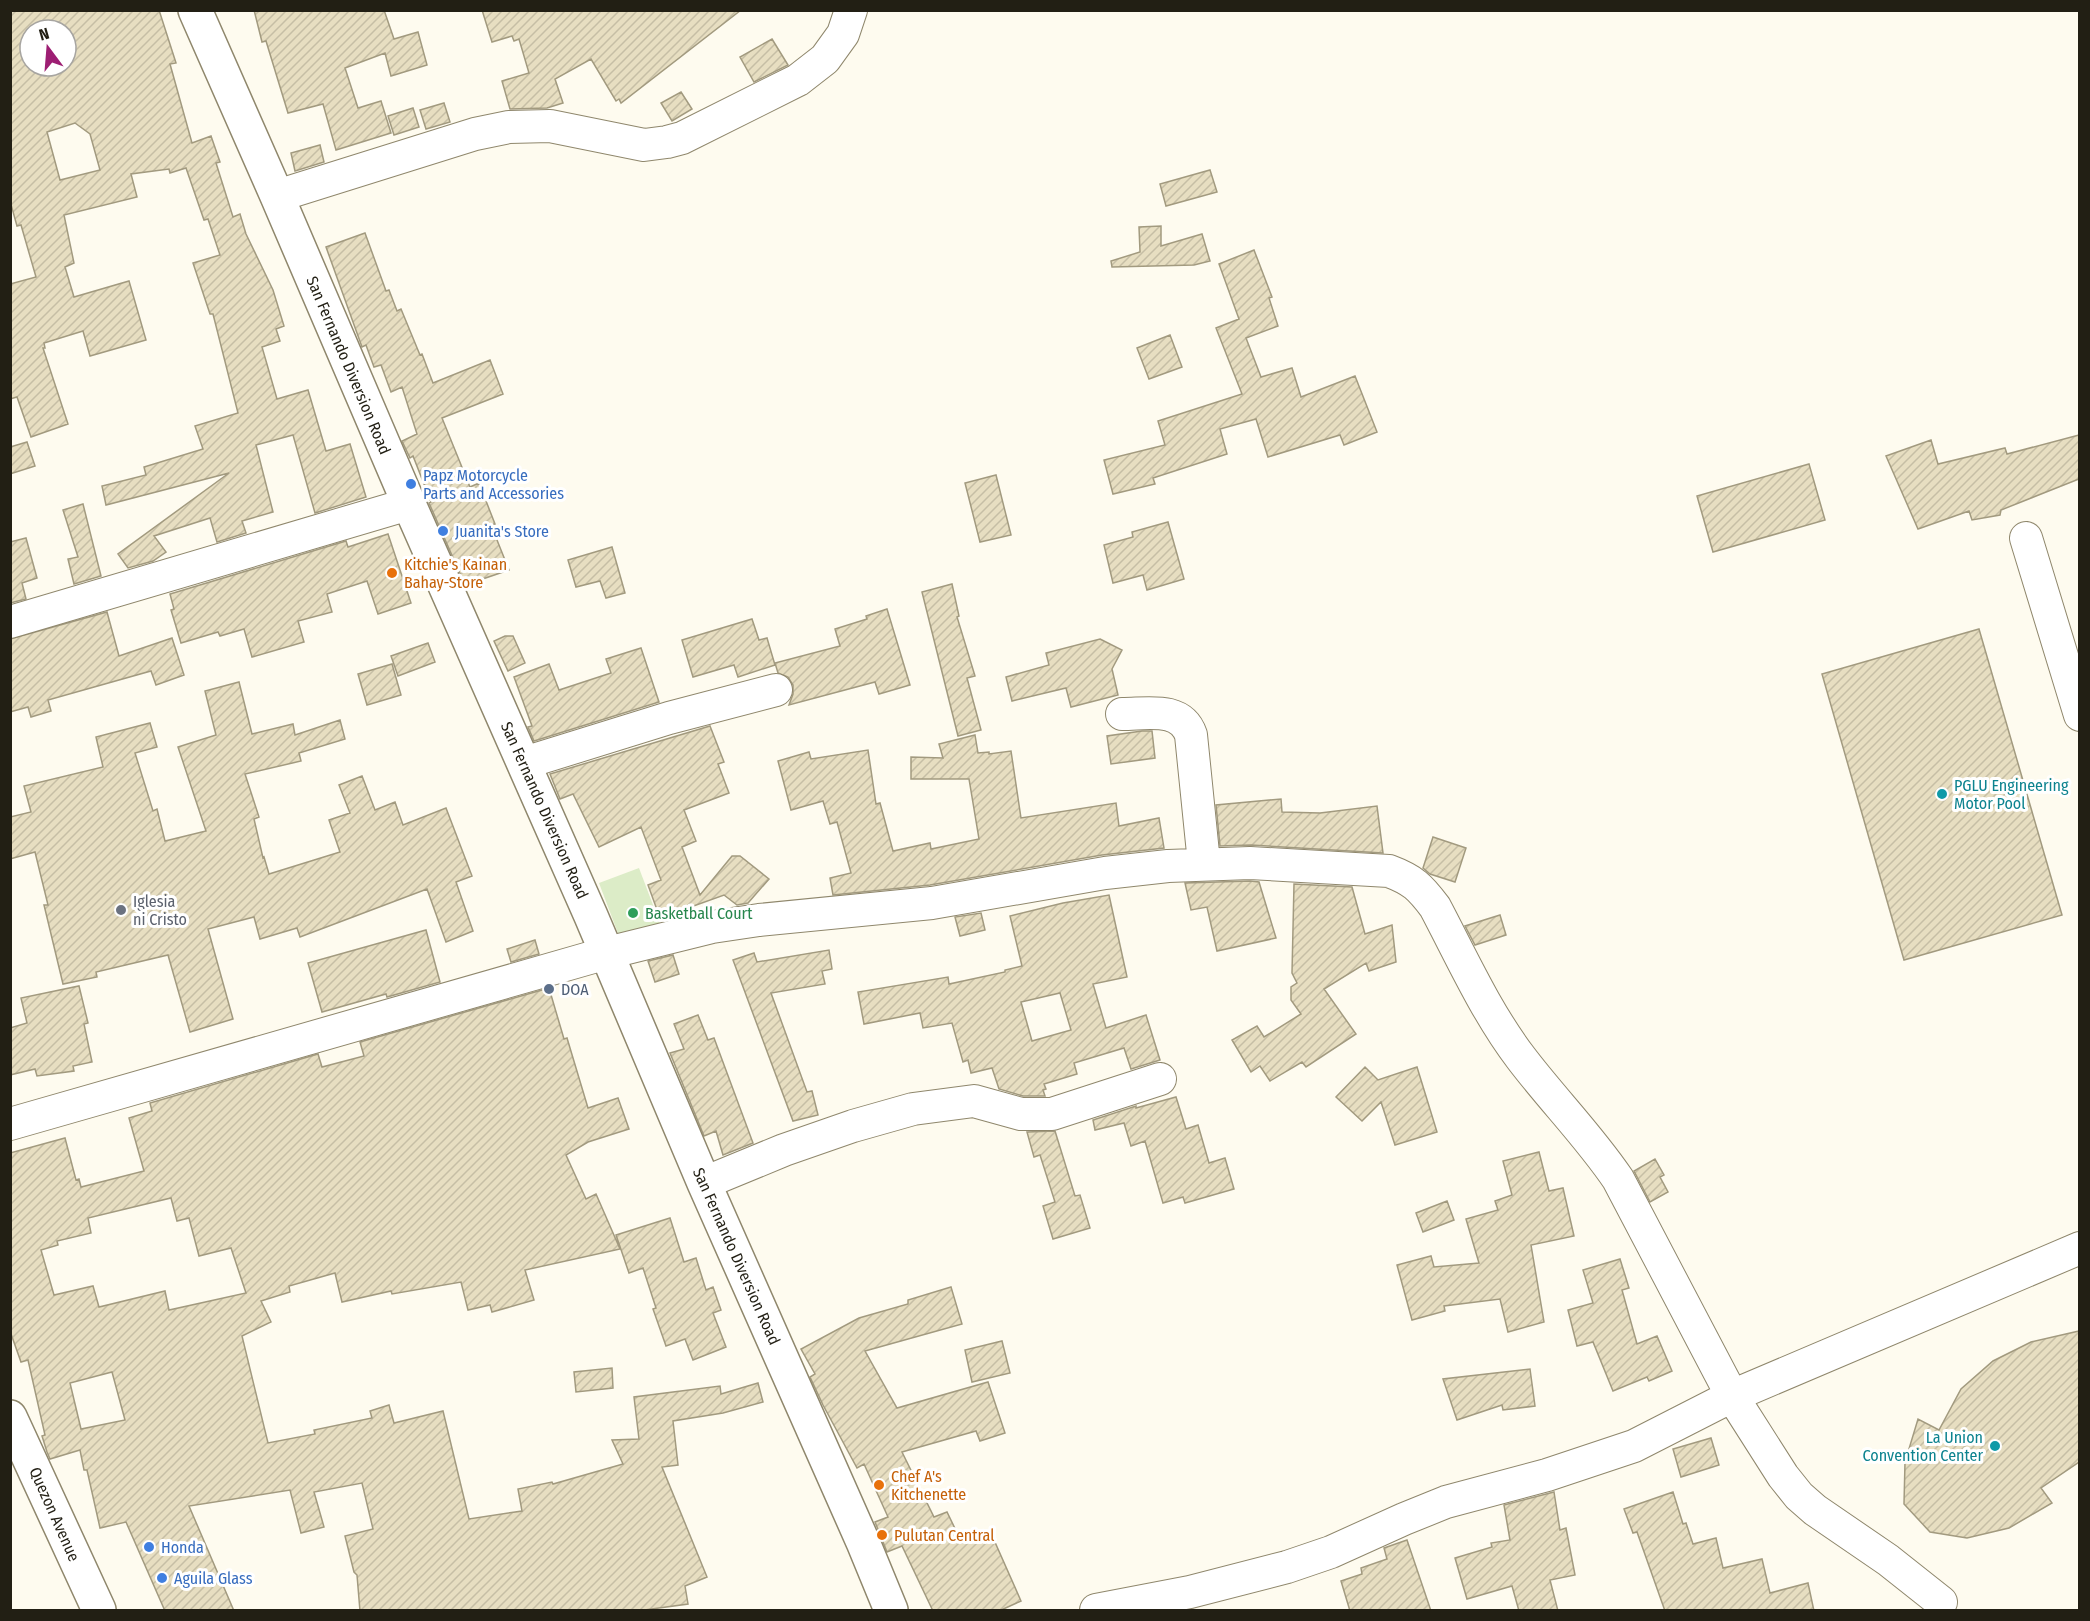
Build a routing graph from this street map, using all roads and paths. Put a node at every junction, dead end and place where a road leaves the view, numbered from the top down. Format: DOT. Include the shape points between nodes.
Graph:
graph roads {
  1 [pos="195,10"];
  2 [pos="851,10"];
  3 [pos="277,195"];
  4 [pos="409,504"];
  5 [pos="2026,538"];
  6 [pos="10,622"];
  7 [pos="776,690"];
  8 [pos="1122,714"];
  9 [pos="2079,715"];
  10 [pos="524,763"];
  11 [pos="1204,863"];
  12 [pos="607,953"];
  13 [pos="1160,1079"];
  14 [pos="10,1124"];
  15 [pos="704,1183"];
  16 [pos="2079,1248"];
  17 [pos="1732,1396"];
  18 [pos="10,1417"];
  19 [pos="1941,1602"];
  20 [pos="99,1611"];
  21 [pos="891,1611"];
  22 [pos="1096,1611"];
  1 -- 3 [label="main road, San Fernando Diversion Road"];
  2 -- 3 [label="street" via="843,34 825,59 798,80 675,140 644,145 550,126 509,127"];
  3 -- 4 [label="main road, San Fernando Diversion Road"];
  4 -- 6 [label="street"];
  4 -- 10 [label="main road, San Fernando Diversion Road"];
  5 -- 9 [label="street"];
  7 -- 10 [label="street"];
  8 -- 11 [label="street" via="1165,713 1179,718 1188,728"];
  10 -- 12 [label="main road, San Fernando Diversion Road"];
  11 -- 12 [label="street" via="1105,873 932,903 712,927"];
  11 -- 17 [label="street" via="1389,871 1408,878 1423,890 1493,1018 1618,1179"];
  12 -- 14 [label="street"];
  12 -- 15 [label="main road, San Fernando Diversion Road"];
  13 -- 15 [label="street" via="1052,1114 1022,1114 974,1101 913,1109 784,1150"];
  15 -- 21 [label="main road, San Fernando Diversion Road"];
  16 -- 17 [label="street"];
  17 -- 19 [label="street" via="1799,1496"];
  17 -- 22 [label="street" via="1634,1446 1446,1502 1287,1567"];
  18 -- 20 [label="main road, Quezon Avenue"];
}
